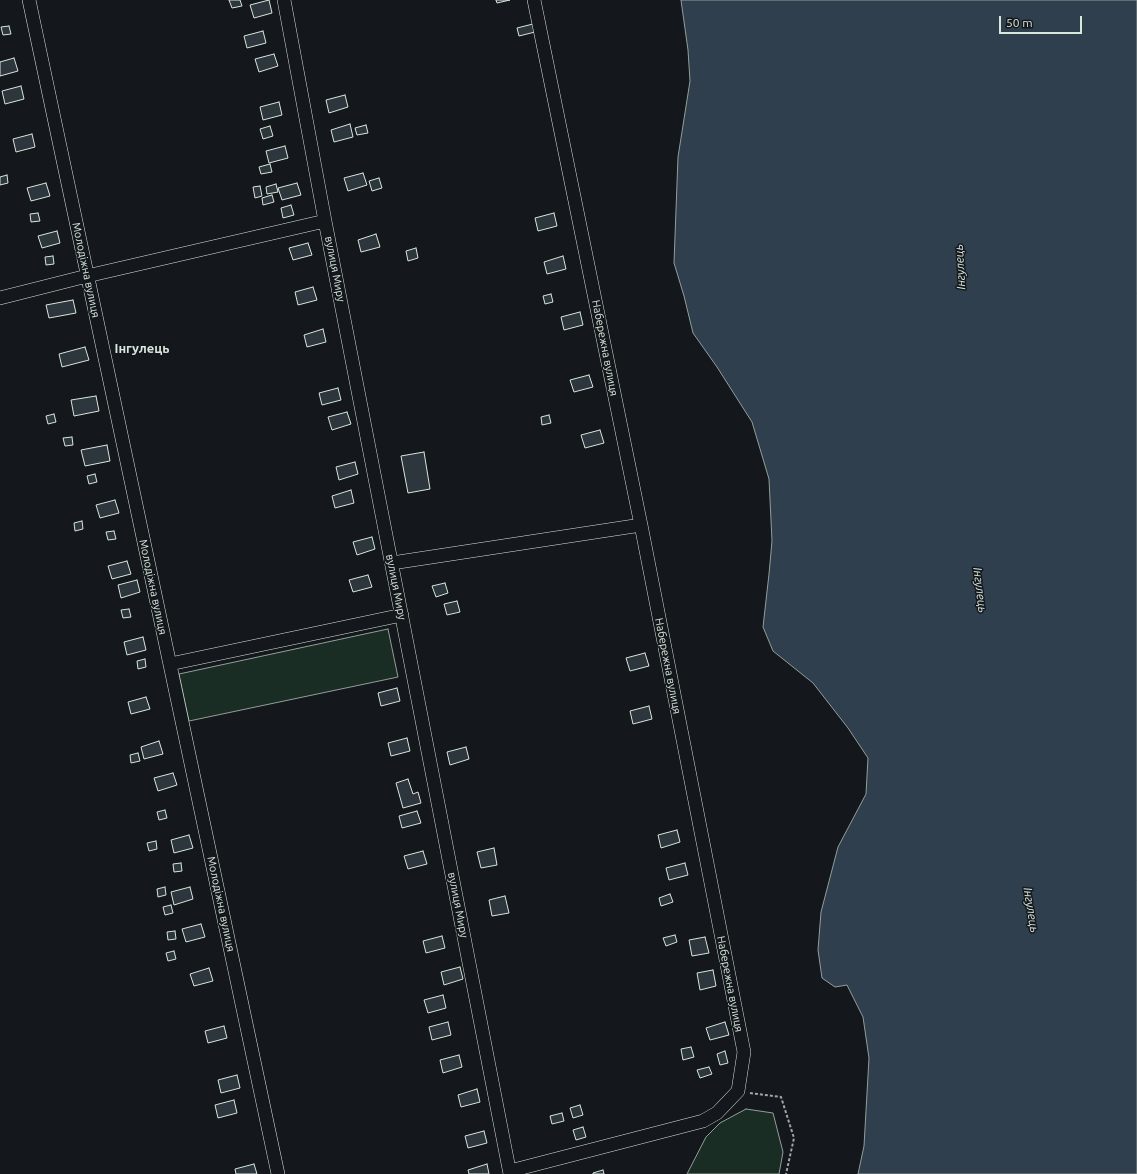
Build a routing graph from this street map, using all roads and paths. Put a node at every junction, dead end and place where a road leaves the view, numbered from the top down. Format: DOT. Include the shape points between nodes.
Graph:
graph roads {
  1 [pos="29,0"];
  2 [pos="284,0"];
  3 [pos="534,0"];
  4 [pos="325,221"];
  5 [pos="87,276"];
  6 [pos="0,298"];
  7 [pos="641,525"];
  8 [pos="392,563"];
  9 [pos="402,615"];
  10 [pos="170,664"];
  11 [pos="738,1091"];
  12 [pos="510,1172"];
  13 [pos="278,1174"];
  14 [pos="786,1174"];
  1 -- 5 [label="street, Молодіжна вулиця"];
  2 -- 4 [label="street, вулиця Миру"];
  3 -- 7 [label="street, Набережна вулиця"];
  4 -- 5 [label="street"];
  4 -- 8 [label="street, вулиця Миру"];
  5 -- 6 [label="street"];
  5 -- 10 [label="street, Молодіжна вулиця"];
  7 -- 8 [label="street"];
  7 -- 11 [label="street, Набережна вулиця" via="744,1052"];
  8 -- 9 [label="street, вулиця Миру"];
  9 -- 10 [label="street"];
  9 -- 12 [label="street, вулиця Миру"];
  10 -- 13 [label="street, Молодіжна вулиця"];
  11 -- 12 [label="street" via="717,1113 703,1121"];
  11 -- 14 [label="path" via="781,1097 794,1138"];
}
